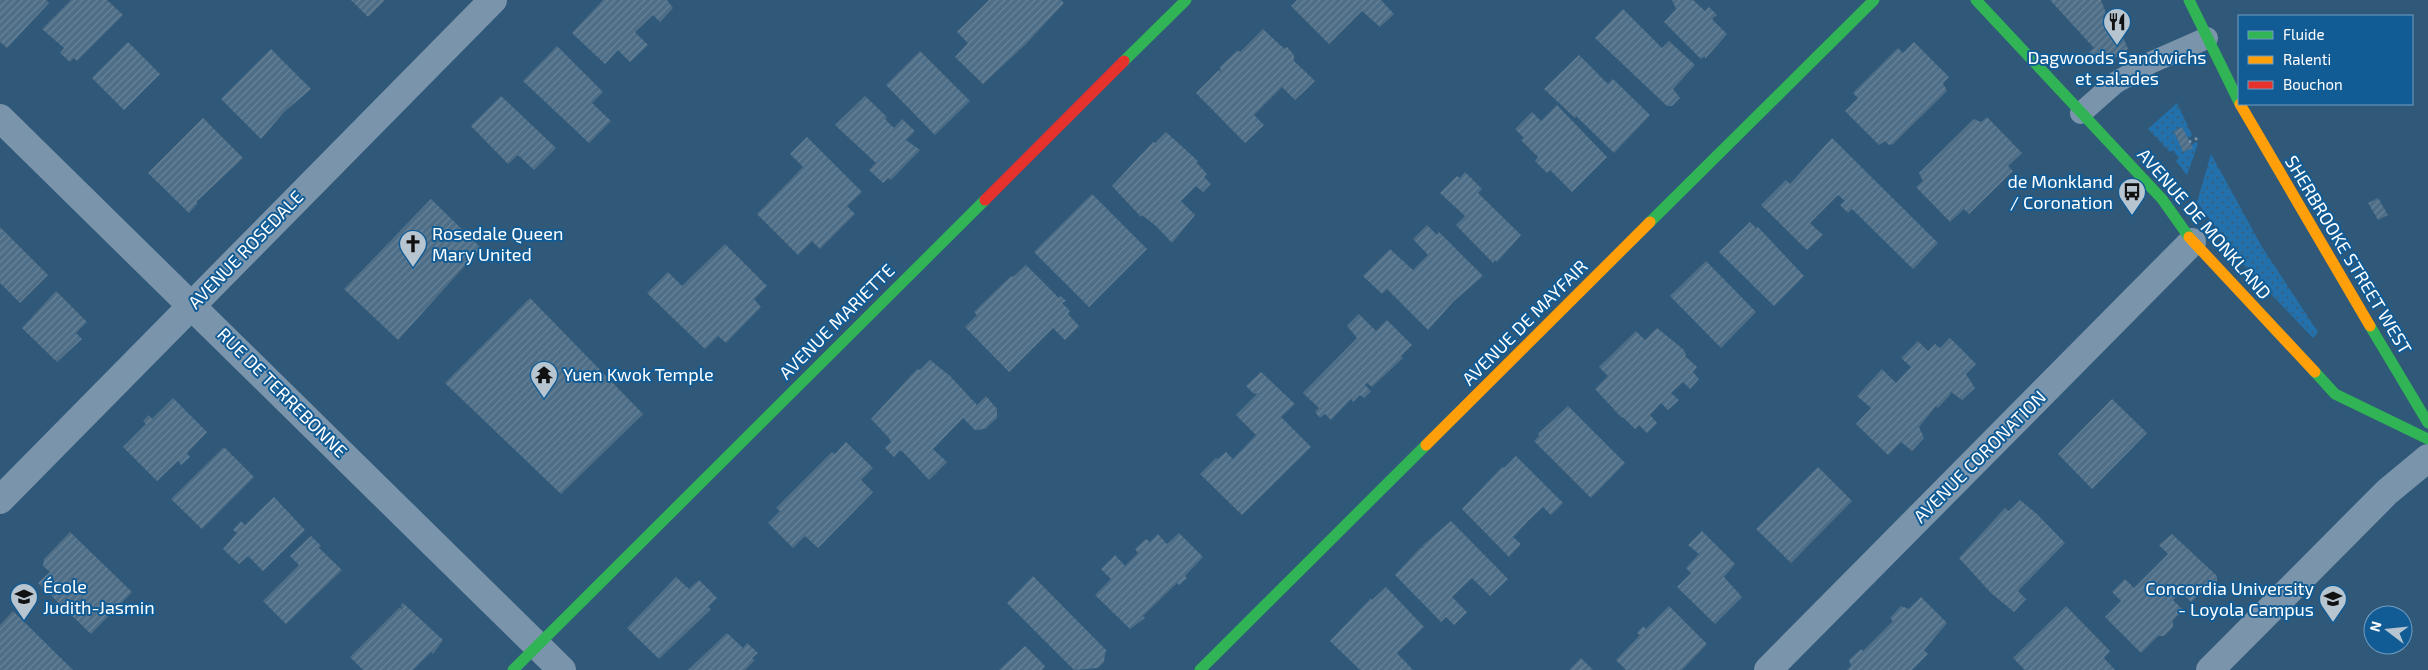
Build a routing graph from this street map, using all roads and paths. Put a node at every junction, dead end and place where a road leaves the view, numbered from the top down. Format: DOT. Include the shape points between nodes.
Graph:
graph roads {
  1 [pos="493,0"];
  2 [pos="1186,0"];
  3 [pos="1874,0"];
  4 [pos="1976,0"];
  5 [pos="2189,0"];
  6 [pos="2207,38"];
  7 [pos="2238,99"];
  8 [pos="2241,105"];
  9 [pos="2081,113"];
  10 [pos="0,118"];
  11 [pos="2198,138"];
  12 [pos="2189,142"];
  13 [pos="2192,242"];
  14 [pos="193,305"];
  15 [pos="2428,423"];
  16 [pos="2428,439"];
  17 [pos="2428,458"];
  18 [pos="0,500"];
  19 [pos="537,645"];
  20 [pos="513,670"];
  21 [pos="562,670"];
  22 [pos="1200,670"];
  23 [pos="1768,670"];
  24 [pos="2210,670"];
  1 -- 14 [label="street, AVENUE ROSEDALE"];
  2 -- 19 [label="street, AVENUE MARIETTE"];
  3 -- 22 [label="street, AVENUE DE MAYFAIR"];
  4 -- 9 [label="street, AVENUE DE MONKLAND"];
  5 -- 6 [label="street, SHERBROOKE STREET WEST"];
  6 -- 7 [label="street, SHERBROOKE STREET WEST"];
  6 -- 9 [label="lane" via="2115,83"];
  8 -- 15 [label="street, SHERBROOKE STREET WEST"];
  9 -- 13 [label="street, AVENUE DE MONKLAND" via="2162,200"];
  10 -- 14 [label="street, RUE DE TERREBONNE"];
  11 -- 12 [label="path"];
  13 -- 16 [label="street, AVENUE DE MONKLAND" via="2335,394"];
  13 -- 23 [label="street, AVENUE CORONATION"];
  14 -- 18 [label="street, AVENUE ROSEDALE"];
  14 -- 19 [label="street, RUE DE TERREBONNE"];
  17 -- 24 [label="street" via="2387,492"];
  19 -- 20 [label="street, AVENUE MARIETTE"];
  19 -- 21 [label="street, RUE DE TERREBONNE"];
}
